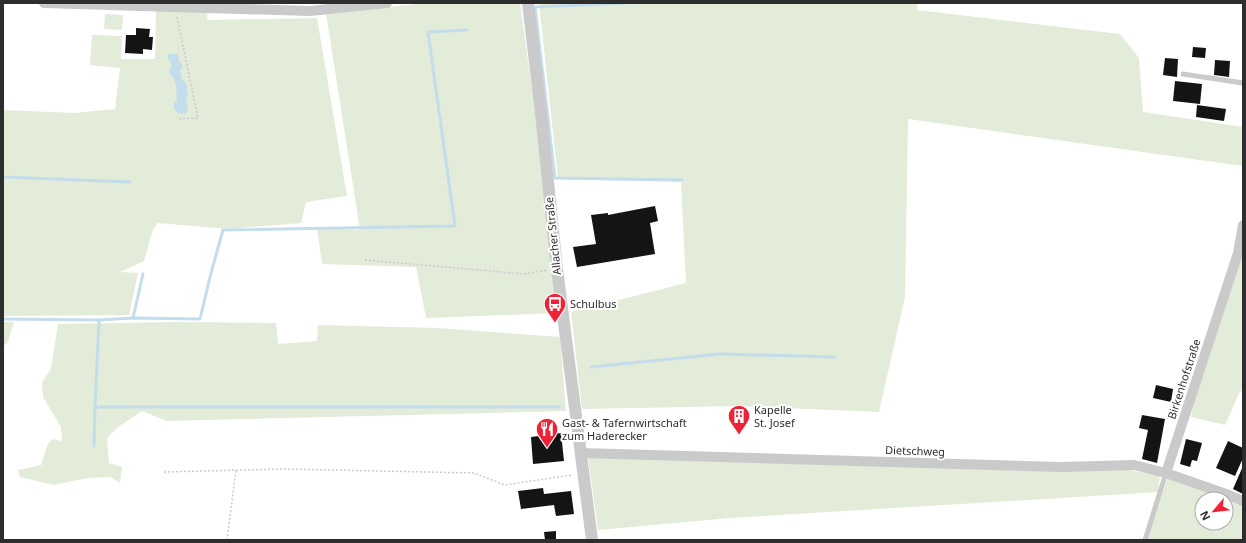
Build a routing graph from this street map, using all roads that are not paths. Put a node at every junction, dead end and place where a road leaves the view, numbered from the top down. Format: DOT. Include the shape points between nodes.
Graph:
graph roads {
  1 [pos="44,3"];
  2 [pos="387,3"];
  3 [pos="528,3"];
  4 [pos="1183,74"];
  5 [pos="1243,83"];
  6 [pos="1243,225"];
  7 [pos="582,458"];
  8 [pos="1166,473"];
  9 [pos="1243,501"];
  10 [pos="592,540"];
  11 [pos="1145,540"];
  1 -- 2 [label="street" via="310,11"];
  3 -- 7 [label="street, Allacher Straße" via="557,269"];
  4 -- 5 [label="lane"];
  6 -- 8 [label="street, Birkenhofstraße" via="1238,253"];
  7 -- 8 [label="street, Dietschweg" via="1061,467 1134,465"];
  7 -- 10 [label="street, Allacher Straße"];
  8 -- 9 [label="street, Dietschweg"];
  8 -- 11 [label="lane, Birkenhofstraße"];
}
